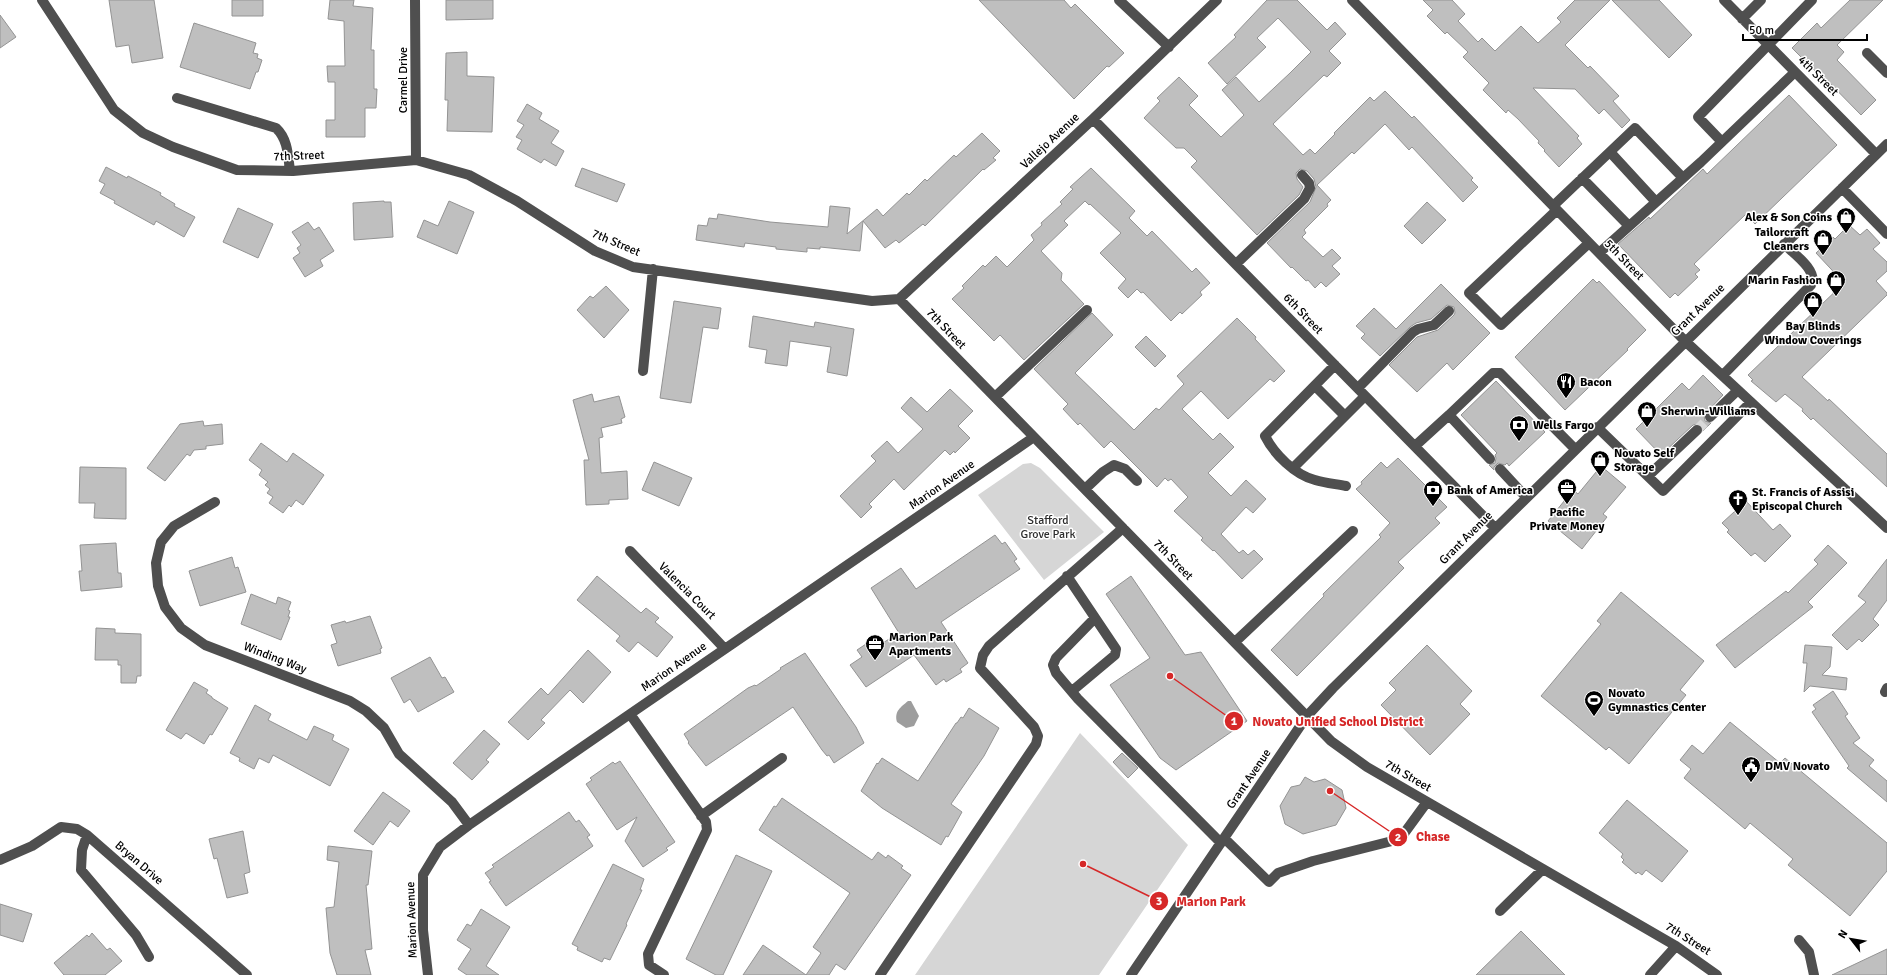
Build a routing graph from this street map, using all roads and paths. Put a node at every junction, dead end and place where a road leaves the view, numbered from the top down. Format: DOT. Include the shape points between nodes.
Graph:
graph roads {
  1 [pos="42,0"];
  2 [pos="415,0"];
  3 [pos="1119,0"];
  4 [pos="1352,0"];
  5 [pos="1724,0"];
  6 [pos="1761,0"];
  7 [pos="1812,0"];
  8 [pos="1213,1"];
  9 [pos="1742,19"];
  10 [pos="1768,44"];
  11 [pos="1169,47"];
  12 [pos="1867,53"];
  13 [pos="1795,72"];
  14 [pos="1887,73"];
  15 [pos="177,98"];
  16 [pos="1093,119"];
  17 [pos="1722,142"];
  18 [pos="1887,144"];
  19 [pos="1610,152"];
  20 [pos="1876,154"];
  21 [pos="416,160"];
  22 [pos="290,172"];
  23 [pos="1302,175"];
  24 [pos="1582,178"];
  25 [pos="1683,178"];
  26 [pos="1842,188"];
  27 [pos="1656,202"];
  28 [pos="1555,208"];
  29 [pos="1629,226"];
  30 [pos="1887,234"];
  31 [pos="1590,243"];
  32 [pos="1784,244"];
  33 [pos="1599,253"];
  34 [pos="1236,264"];
  35 [pos="654,269"];
  36 [pos="899,298"];
  37 [pos="1087,310"];
  38 [pos="1449,311"];
  39 [pos="1685,341"];
  40 [pos="1335,365"];
  41 [pos="643,371"];
  42 [pos="1722,375"];
  43 [pos="1315,386"];
  44 [pos="1738,390"];
  45 [pos="1361,392"];
  46 [pos="995,397"];
  47 [pos="1750,402"];
  48 [pos="1449,415"];
  49 [pos="1345,416"];
  50 [pos="1710,418"];
  51 [pos="1597,427"];
  52 [pos="1697,430"];
  53 [pos="1034,437"];
  54 [pos="1415,446"];
  55 [pos="1574,449"];
  56 [pos="1490,459"];
  57 [pos="1293,468"];
  58 [pos="1500,469"];
  59 [pos="1648,476"];
  60 [pos="1137,480"];
  61 [pos="1346,486"];
  62 [pos="1085,489"];
  63 [pos="1526,497"];
  64 [pos="214,502"];
  65 [pos="1123,528"];
  66 [pos="1495,528"];
  67 [pos="1887,528"];
  68 [pos="1353,531"];
  69 [pos="630,551"];
  70 [pos="1067,576"];
  71 [pos="1095,618"];
  72 [pos="1235,642"];
  73 [pos="724,648"];
  74 [pos="1072,691"];
  75 [pos="630,714"];
  76 [pos="1307,716"];
  77 [pos="782,758"];
  78 [pos="1428,802"];
  79 [pos="701,816"];
  80 [pos="469,825"];
  81 [pos="87,835"];
  82 [pos="1223,841"];
  83 [pos="0,860"];
  84 [pos="1543,869"];
  85 [pos="1500,911"];
  86 [pos="1799,940"];
  87 [pos="1676,946"];
  88 [pos="149,957"];
  89 [pos="247,975"];
  90 [pos="428,975"];
  91 [pos="664,975"];
  92 [pos="880,975"];
  93 [pos="1131,975"];
  94 [pos="1650,975"];
  95 [pos="1717,975"];
  96 [pos="1814,975"];
  1 -- 22 [label="street, 7th Street" via="114,110 143,133 173,147 237,170"];
  2 -- 21 [label="street, Carmel Drive"];
  3 -- 11 [label="street"];
  4 -- 28 [label="street, 5th Street"];
  5 -- 9 [label="street, 4th Street"];
  6 -- 9 [label="street"];
  7 -- 10 [label="street"];
  8 -- 11 [label="street, Vallejo Avenue"];
  9 -- 10 [label="street, 4th Street"];
  10 -- 13 [label="street, 4th Street"];
  10 -- 17 [label="street" via="1698,116"];
  11 -- 16 [label="street, Vallejo Avenue"];
  12 -- 14 [label="street"];
  13 -- 17 [label="street"];
  13 -- 20 [label="street, 4th Street"];
  15 -- 22 [label="street" via="276,128 286,142"];
  16 -- 34 [label="street, 6th Street"];
  16 -- 36 [label="street, Vallejo Avenue"];
  17 -- 25 [label="street"];
  18 -- 20 [label="street, Grant Avenue"];
  19 -- 24 [label="street"];
  19 -- 25 [label="street" via="1635,128"];
  19 -- 27 [label="street"];
  20 -- 26 [label="street, Grant Avenue"];
  21 -- 22 [label="street, 7th Street"];
  21 -- 35 [label="street, 7th Street" via="470,175 595,251 633,267"];
  23 -- 34 [label="street" via="1310,188 1304,199"];
  24 -- 28 [label="street"];
  24 -- 29 [label="street"];
  25 -- 27 [label="street"];
  26 -- 30 [label="street"];
  26 -- 32 [label="street, Grant Avenue"];
  27 -- 29 [label="street"];
  28 -- 31 [label="street, 5th Street"];
  28 -- 31 [label="street" via="1469,293 1501,325"];
  29 -- 33 [label="street"];
  31 -- 33 [label="street, 5th Street"];
  32 -- 39 [label="street, Grant Avenue"];
  32 -- 42 [label="street" via="1807,267 1814,280"];
  33 -- 39 [label="street, 5th Street"];
  34 -- 40 [label="street, 6th Street"];
  35 -- 36 [label="street, 7th Street" via="872,301"];
  35 -- 41 [label="street"];
  36 -- 46 [label="street, 7th Street"];
  37 -- 46 [label="street"];
  38 -- 45 [label="street" via="1434,325 1414,332"];
  39 -- 42 [label="street, 5th Street"];
  39 -- 51 [label="street, Grant Avenue"];
  40 -- 43 [label="street"];
  40 -- 45 [label="street, 6th Street"];
  42 -- 44 [label="street, 5th Street"];
  43 -- 49 [label="street"];
  43 -- 57 [label="street" via="1265,436 1272,448"];
  44 -- 47 [label="street, 5th Street"];
  44 -- 50 [label="street"];
  45 -- 49 [label="street"];
  45 -- 54 [label="street, 6th Street"];
  46 -- 53 [label="street, 7th Street"];
  47 -- 59 [label="street" via="1663,491"];
  47 -- 67 [label="street, 5th Street"];
  48 -- 54 [label="street"];
  48 -- 55 [label="street" via="1492,373 1500,373"];
  48 -- 56 [label="street"];
  49 -- 57 [label="street"];
  51 -- 55 [label="street, Grant Avenue"];
  51 -- 59 [label="street"];
  52 -- 59 [label="street"];
  53 -- 62 [label="street, 7th Street"];
  53 -- 73 [label="street, Marion Avenue"];
  54 -- 66 [label="street, 6th Street"];
  55 -- 63 [label="street, Grant Avenue"];
  57 -- 61 [label="street" via="1314,480"];
  58 -- 63 [label="street"];
  60 -- 62 [label="street" via="1125,469 1114,465"];
  62 -- 65 [label="street, 7th Street"];
  63 -- 66 [label="street, Grant Avenue"];
  64 -- 80 [label="street, Winding Way" via="174,526 161,542 156,563 158,586 165,607 181,628 205,644 350,701 366,711 384,728 399,754 452,802"];
  65 -- 70 [label="street"];
  65 -- 72 [label="street, 7th Street"];
  66 -- 76 [label="street, Grant Avenue"];
  68 -- 72 [label="street"];
  69 -- 73 [label="street, Valencia Court"];
  70 -- 71 [label="street"];
  70 -- 92 [label="street" via="989,646 983,655 980,668 1034,727 1038,736 1036,744"];
  71 -- 74 [label="street" via="1056,658 1053,665 1056,673"];
  71 -- 74 [label="street" via="1116,649 1115,655"];
  72 -- 76 [label="street, 7th Street"];
  73 -- 75 [label="street, Marion Avenue"];
  74 -- 82 [label="street"];
  75 -- 79 [label="street"];
  75 -- 80 [label="street, Marion Avenue"];
  76 -- 78 [label="street, 7th Street" via="1330,741 1367,767"];
  76 -- 82 [label="street, Grant Avenue"];
  77 -- 79 [label="street"];
  78 -- 82 [label="street" via="1400,839 1313,861 1278,873 1269,882"];
  78 -- 84 [label="street, 7th Street"];
  79 -- 91 [label="street" via="706,822 707,830 648,954 649,965"];
  80 -- 90 [label="street, Marion Avenue" via="440,847 423,875 423,930"];
  81 -- 83 [label="street, Bryan Drive" via="77,829 61,827 32,846"];
  81 -- 88 [label="street" via="82,850 81,870 136,935"];
  81 -- 89 [label="street, Bryan Drive"];
  82 -- 93 [label="street, Grant Avenue"];
  84 -- 85 [label="street"];
  84 -- 87 [label="street, 7th Street"];
  86 -- 96 [label="street" via="1810,952"];
  87 -- 94 [label="street"];
  87 -- 95 [label="street, 7th Street"];
}
